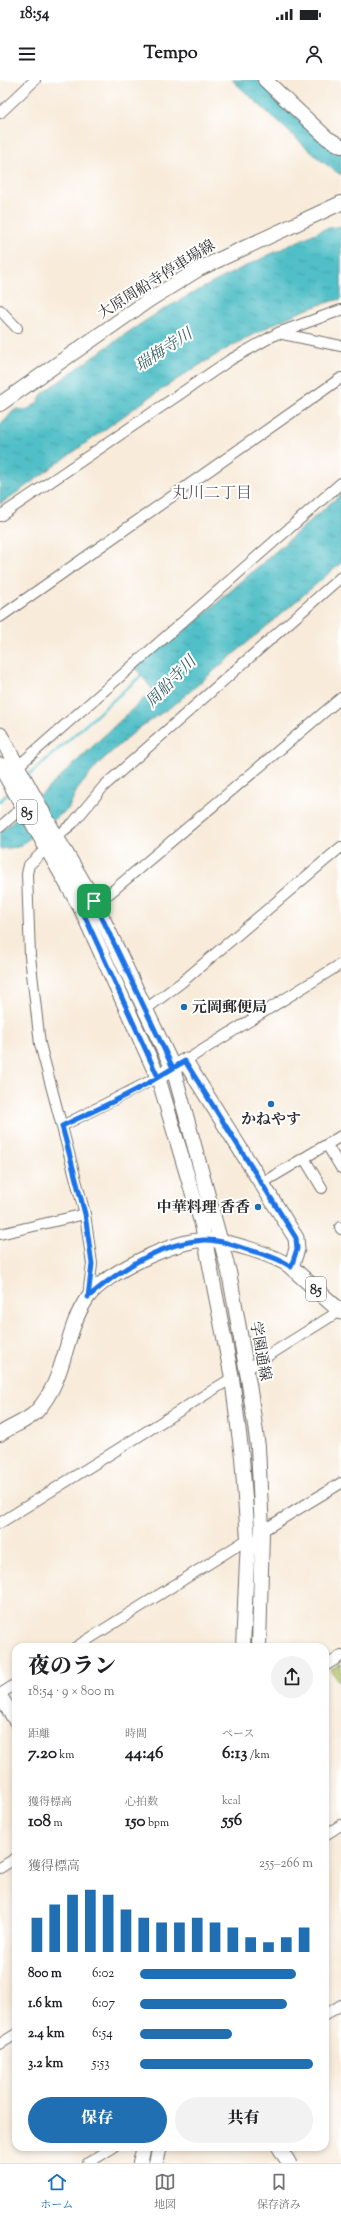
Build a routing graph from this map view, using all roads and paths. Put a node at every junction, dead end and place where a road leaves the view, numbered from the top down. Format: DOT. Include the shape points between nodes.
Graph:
graph roads {
  1 [pos="35,80"];
  2 [pos="265,80"];
  3 [pos="0,113"];
  4 [pos="341,146"];
  5 [pos="341,203"];
  6 [pos="0,310"];
  7 [pos="341,310"];
  8 [pos="17,328"];
  9 [pos="278,333"];
  10 [pos="341,346"];
  11 [pos="341,378"];
  12 [pos="0,404"];
  13 [pos="341,483"];
  14 [pos="0,516"];
  15 [pos="341,577"];
  16 [pos="0,617"];
  17 [pos="341,698"];
  18 [pos="0,735"];
  19 [pos="8,769"];
  20 [pos="24,806"];
  21 [pos="0,827"];
  22 [pos="52,839"];
  23 [pos="341,847"];
  24 [pos="94,901"];
  25 [pos="81,908"];
  26 [pos="341,964"];
  27 [pos="146,1009"];
  28 [pos="179,1064"];
  29 [pos="158,1077"];
  30 [pos="62,1126"];
  31 [pos="341,1136"];
  32 [pos="327,1145"];
  33 [pos="304,1158"];
  34 [pos="341,1168"];
  35 [pos="262,1183"];
  36 [pos="322,1188"];
  37 [pos="85,1214"];
  38 [pos="0,1234"];
  39 [pos="205,1240"];
  40 [pos="221,1242"];
  41 [pos="291,1267"];
  42 [pos="88,1297"];
  43 [pos="341,1311"];
  44 [pos="247,1369"];
  45 [pos="232,1378"];
  46 [pos="0,1434"];
  47 [pos="341,1483"];
  48 [pos="0,1523"];
  49 [pos="262,1532"];
  50 [pos="248,1540"];
  51 [pos="82,1643"];
  52 [pos="243,1643"];
  53 [pos="259,1643"];
  54 [pos="341,1656"];
  55 [pos="329,1664"];
  56 [pos="12,1687"];
  57 [pos="0,1695"];
  58 [pos="12,1714"];
  59 [pos="341,1825"];
  60 [pos="329,1832"];
  61 [pos="12,1860"];
  62 [pos="0,1868"];
  63 [pos="341,2005"];
  64 [pos="329,2012"];
  65 [pos="12,2036"];
  66 [pos="0,2044"];
  67 [pos="108,2151"];
  68 [pos="143,2151"];
  69 [pos="159,2151"];
  70 [pos="282,2151"];
  71 [pos="88,2163"];
  72 [pos="140,2163"];
  73 [pos="156,2163"];
  74 [pos="289,2163"];
  1 -- 3 [label="street"];
  2 -- 4 [label="street" via="327,138"];
  5 -- 12 [label="street, 大原周船寺停車場線" via="199,269 149,300"];
  6 -- 8 [label="street"];
  7 -- 9 [label="street"];
  9 -- 10 [label="street"];
  9 -- 14 [label="street" via="230,360"];
  11 -- 16 [label="street"];
  13 -- 19 [label="street"];
  15 -- 22 [label="street" via="104,786 73,823"];
  17 -- 24 [label="street" via="110,893"];
  18 -- 19 [label="main road, 85"];
  19 -- 20 [label="main road, 85"];
  19 -- 22 [label="main road, 85"];
  20 -- 21 [label="street"];
  20 -- 22 [label="main road, 85"];
  22 -- 24 [label="main road, 85"];
  22 -- 25 [label="main road, 85"];
  22 -- 30 [label="street" via="29,865 27,874 30,956 40,1044"];
  23 -- 27 [label="street" via="182,982"];
  24 -- 25 [label="street"];
  24 -- 27 [label="main road, 85"];
  25 -- 29 [label="main road, 85"];
  26 -- 28 [label="street"];
  27 -- 28 [label="main road, 85"];
  28 -- 29 [label="main road"];
  28 -- 35 [label="main road, 85"];
  28 -- 40 [label="street, 学園通線"];
  29 -- 30 [label="street"];
  29 -- 39 [label="street"];
  30 -- 37 [label="street"];
  31 -- 32 [label="street"];
  32 -- 33 [label="street"];
  32 -- 34 [label="street"];
  33 -- 35 [label="street"];
  33 -- 36 [label="street"];
  35 -- 41 [label="main road, 85" via="296,1238 297,1249"];
  37 -- 38 [label="street"];
  37 -- 42 [label="street" via="92,1264"];
  39 -- 40 [label="street"];
  39 -- 42 [label="street" via="161,1250 110,1278"];
  39 -- 45 [label="street"];
  40 -- 41 [label="street" via="263,1254"];
  40 -- 44 [label="street, 学園通線"];
  41 -- 43 [label="main road, 85"];
  42 -- 46 [label="street" via="75,1323 60,1374 49,1395 29,1418"];
  43 -- 44 [label="street"];
  44 -- 49 [label="street, 学園通線" via="258,1447"];
  45 -- 48 [label="street"];
  45 -- 50 [label="street" via="242,1457"];
  47 -- 49 [label="street"];
  49 -- 53 [label="street, 学園通線"];
  50 -- 51 [label="street"];
  50 -- 52 [label="street"];
  54 -- 55 [label="street"];
  56 -- 57 [label="street"];
  57 -- 58 [label="street"];
  59 -- 60 [label="street"];
  61 -- 62 [label="street"];
  63 -- 64 [label="street"];
  65 -- 66 [label="street"];
  67 -- 71 [label="street"];
  68 -- 72 [label="street"];
  69 -- 73 [label="street"];
  70 -- 74 [label="street"];
}
